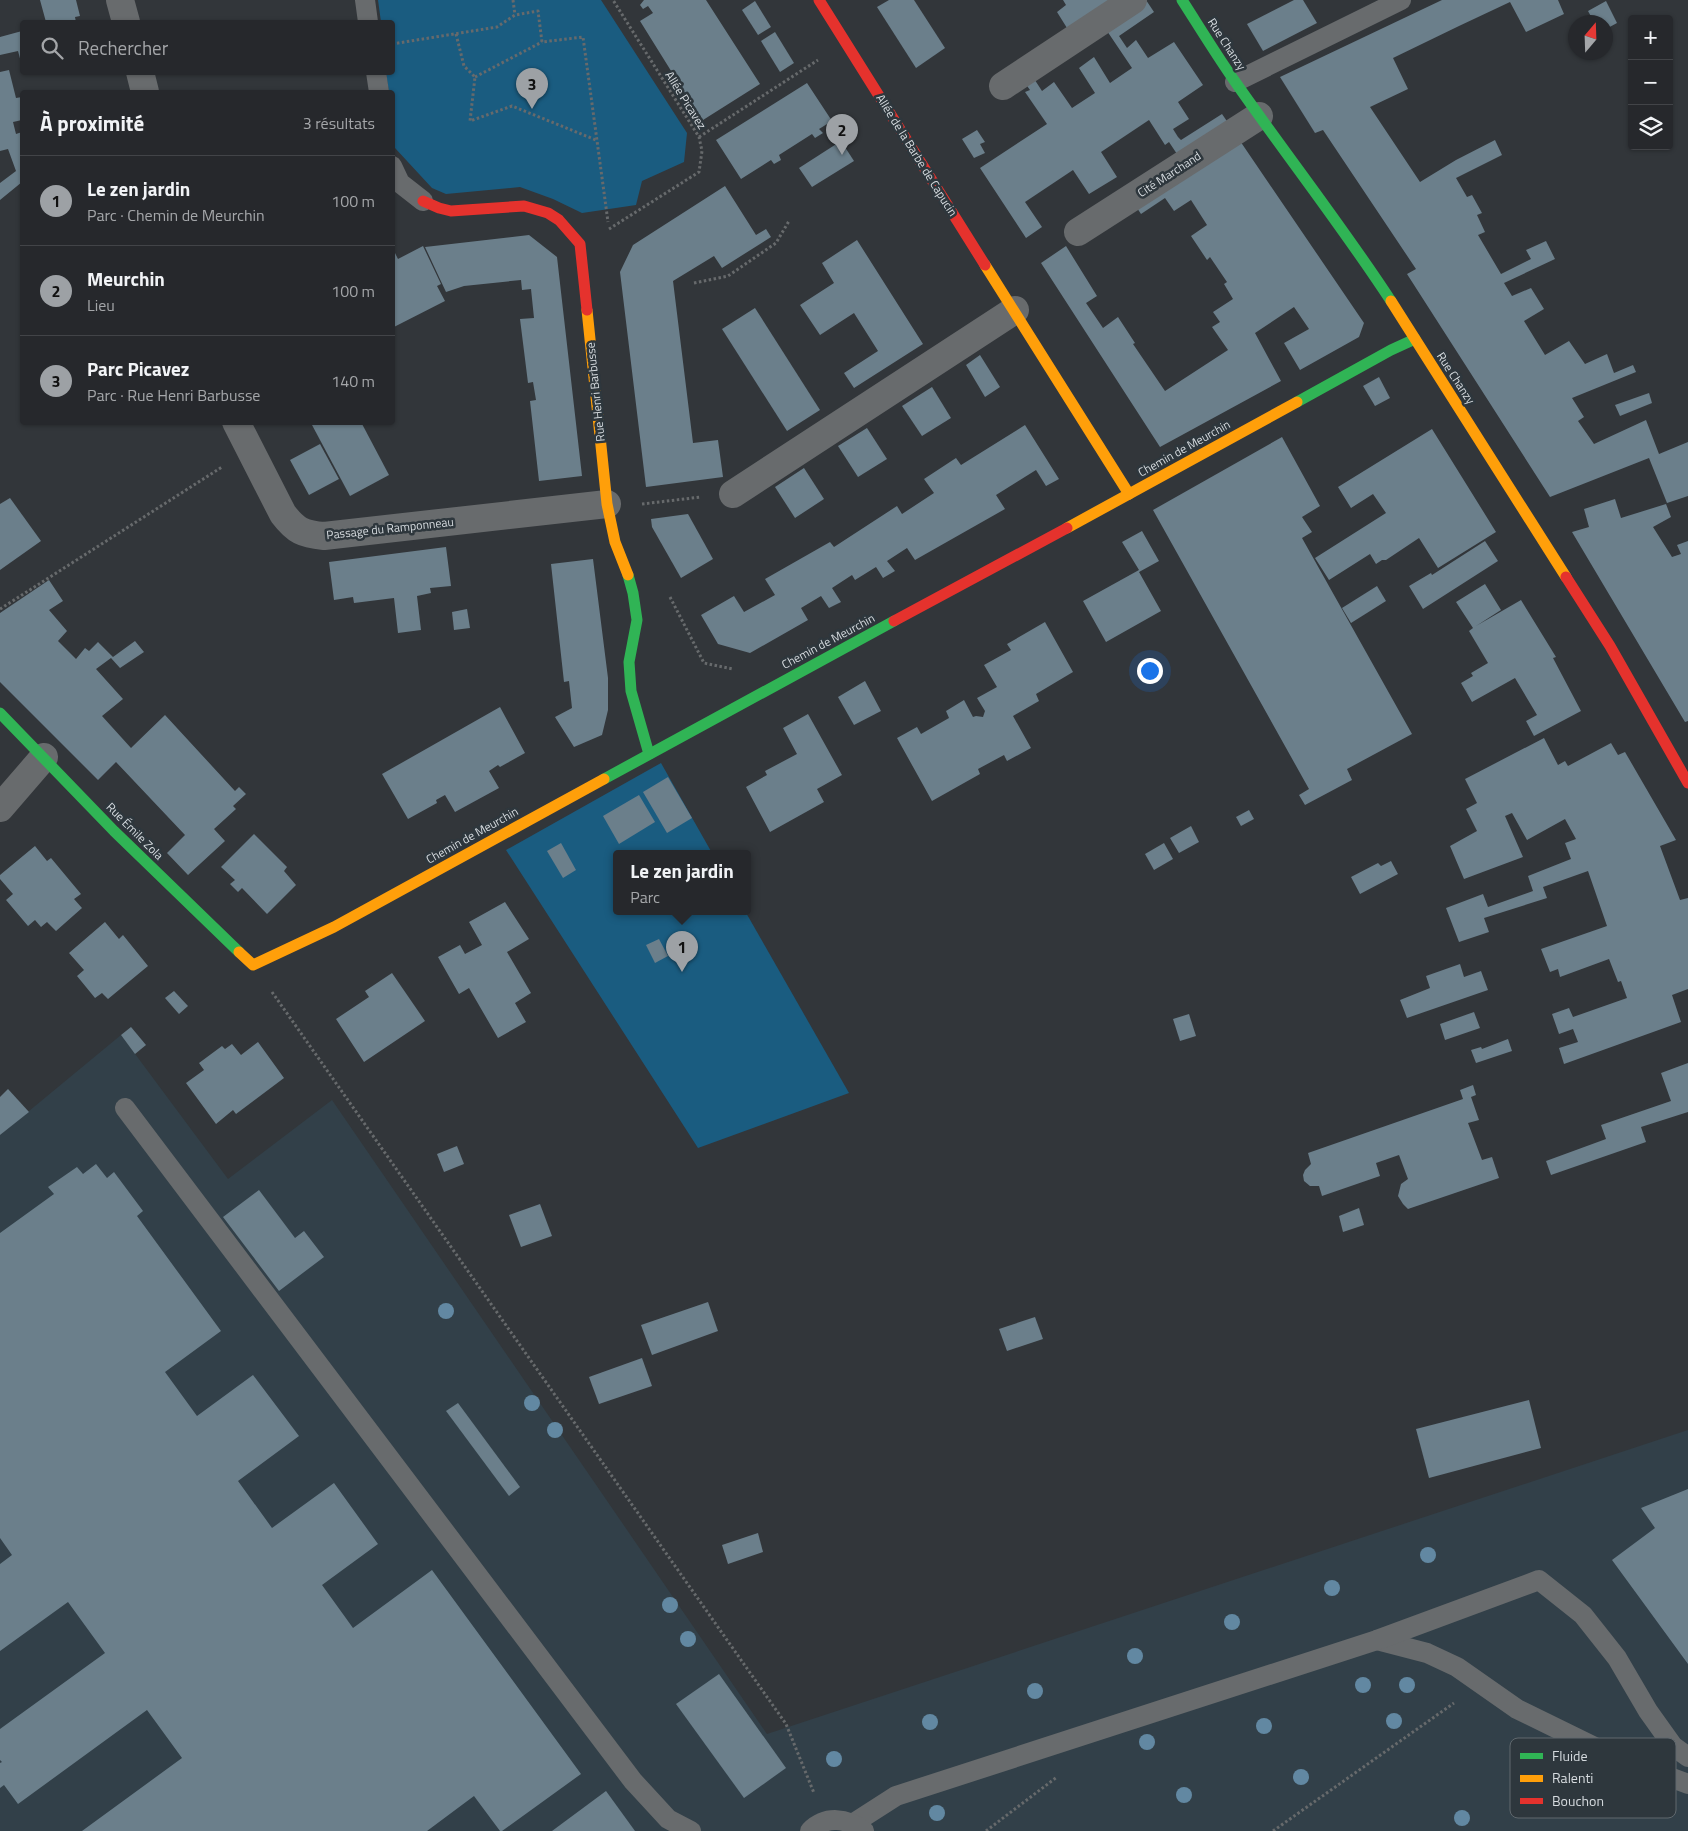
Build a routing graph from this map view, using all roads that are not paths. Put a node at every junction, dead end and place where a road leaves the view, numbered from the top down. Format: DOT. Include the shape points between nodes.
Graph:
graph roads {
  1 [pos="120,0"];
  2 [pos="365,0"];
  3 [pos="819,0"];
  4 [pos="1133,0"];
  5 [pos="1182,0"];
  6 [pos="1401,0"];
  7 [pos="125,20"];
  8 [pos="368,20"];
  9 [pos="141,75"];
  10 [pos="376,75"];
  11 [pos="1235,82"];
  12 [pos="1003,86"];
  13 [pos="144,90"];
  14 [pos="379,90"];
  15 [pos="1259,116"];
  16 [pos="395,172"];
  17 [pos="423,201"];
  18 [pos="1078,232"];
  19 [pos="1015,310"];
  20 [pos="1415,339"];
  21 [pos="238,425"];
  22 [pos="733,494"];
  23 [pos="1129,494"];
  24 [pos="607,504"];
  25 [pos="0,713"];
  26 [pos="649,754"];
  27 [pos="44,757"];
  28 [pos="1688,783"];
  29 [pos="0,808"];
  30 [pos="253,965"];
  31 [pos="126,1108"];
  32 [pos="1377,1640"];
  33 [pos="1576,1738"];
  34 [pos="1667,1738"];
  35 [pos="1676,1748"];
  36 [pos="1688,1757"];
  37 [pos="1676,1780"];
  38 [pos="1688,1784"];
  39 [pos="818,1826"];
  40 [pos="859,1827"];
  41 [pos="691,1831"];
  1 -- 7 [label="street"];
  2 -- 8 [label="lane"];
  3 -- 19 [label="street, Allée de la Barbe de Capucin"];
  4 -- 12 [label="street"];
  5 -- 11 [label="street, Rue Chanzy"];
  6 -- 11 [label="lane"];
  9 -- 13 [label="street"];
  10 -- 14 [label="lane"];
  11 -- 15 [label="street, Rue Chanzy"];
  15 -- 18 [label="street, Cité Marchand"];
  15 -- 20 [label="street, Rue Chanzy" via="1318,194"];
  16 -- 17 [label="lane" via="400,183"];
  17 -- 24 [label="street, Rue Henri Barbusse" via="441,209 459,211 507,204 528,205 558,218 580,244"];
  19 -- 22 [label="street"];
  19 -- 23 [label="street, Allée de la Barbe de Capucin"];
  20 -- 23 [label="street, Chemin de Meurchin"];
  20 -- 28 [label="street, Rue Chanzy" via="1610,646"];
  21 -- 24 [label="street, Passage du Ramponneau" via="283,514 292,526 306,534 324,536"];
  23 -- 26 [label="street, Chemin de Meurchin"];
  24 -- 26 [label="street, Rue Henri Barbusse" via="615,542 633,593 637,620 629,662 631,691"];
  25 -- 27 [label="street, Rue Émile Zola"];
  26 -- 30 [label="street, Chemin de Meurchin" via="334,927"];
  27 -- 29 [label="street"];
  27 -- 30 [label="street, Rue Émile Zola" via="114,831"];
  31 -- 41 [label="lane" via="633,1781 668,1819"];
  32 -- 33 [label="lane" via="1427,1653 1457,1667 1516,1709"];
  32 -- 34 [label="lane" via="1539,1580 1584,1616 1617,1658"];
  32 -- 40 [label="lane" via="896,1796"];
  35 -- 36 [label="lane"];
  37 -- 38 [label="lane"];
  39 -- 40 [label="lane" via="840,1820"];
}
